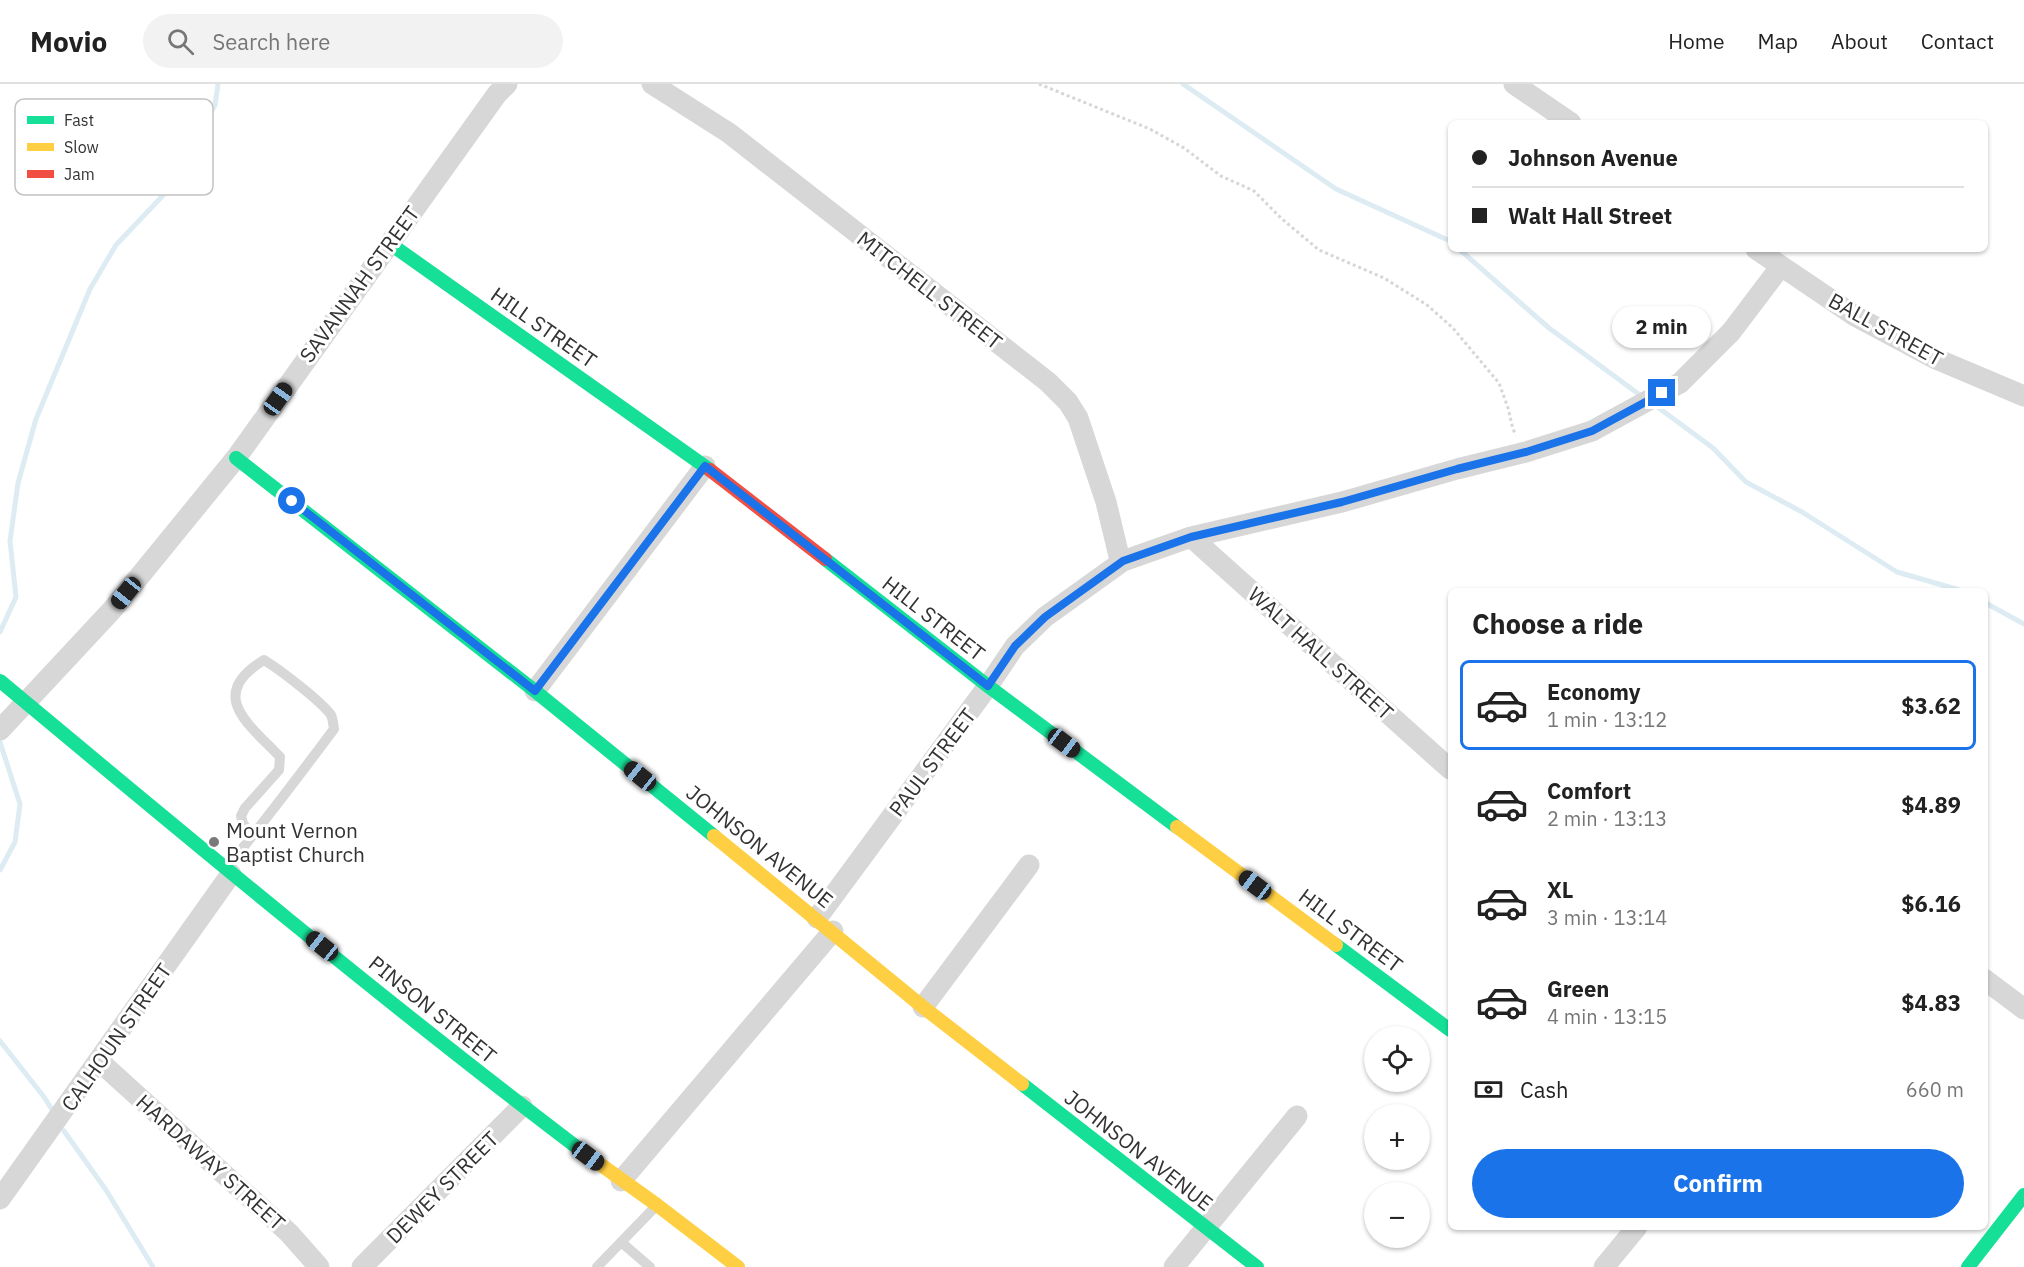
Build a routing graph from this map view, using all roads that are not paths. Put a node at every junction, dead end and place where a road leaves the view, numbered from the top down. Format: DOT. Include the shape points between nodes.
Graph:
graph roads {
  1 [pos="507,84"];
  2 [pos="652,84"];
  3 [pos="1514,84"];
  4 [pos="1567,120"];
  5 [pos="389,243"];
  6 [pos="1760,252"];
  7 [pos="1781,266"];
  8 [pos="2024,396"];
  9 [pos="236,458"];
  10 [pos="705,466"];
  11 [pos="1191,537"];
  12 [pos="1123,561"];
  13 [pos="0,681"];
  14 [pos="988,686"];
  15 [pos="535,691"];
  16 [pos="25,703"];
  17 [pos="0,730"];
  18 [pos="1448,767"];
  19 [pos="253,836"];
  20 [pos="1029,865"];
  21 [pos="228,872"];
  22 [pos="825,925"];
  23 [pos="1988,982"];
  24 [pos="923,1007"];
  25 [pos="2024,1009"];
  26 [pos="1448,1024"];
  27 [pos="99,1061"];
  28 [pos="522,1106"];
  29 [pos="1297,1116"];
  30 [pos="621,1181"];
  31 [pos="2024,1195"];
  32 [pos="0,1199"];
  33 [pos="657,1205"];
  34 [pos="1205,1228"];
  35 [pos="1635,1230"];
  36 [pos="621,1242"];
  37 [pos="319,1267"];
  38 [pos="362,1267"];
  39 [pos="597,1267"];
  40 [pos="650,1267"];
  41 [pos="738,1267"];
  42 [pos="1174,1267"];
  43 [pos="1257,1267"];
  44 [pos="1604,1267"];
  45 [pos="1968,1267"];
  1 -- 5 [label="street, SAVANNAH STREET"];
  2 -- 12 [label="street, MITCHELL STREET" via="729,133 1068,402 1082,426"];
  3 -- 4 [label="street"];
  5 -- 9 [label="street, SAVANNAH STREET"];
  5 -- 10 [label="street, HILL STREET"];
  6 -- 7 [label="street, BALL STREET"];
  7 -- 8 [label="street, BALL STREET" via="1855,316 1934,358"];
  7 -- 11 [label="street, PAUL STREET" via="1731,332 1680,383 1592,431 1342,502"];
  9 -- 15 [label="street, JOHNSON AVENUE"];
  9 -- 16 [label="street, SAVANNAH STREET" via="112,610"];
  10 -- 14 [label="street, HILL STREET"];
  10 -- 15 [label="street"];
  11 -- 12 [label="street, PAUL STREET"];
  11 -- 18 [label="street, WALT HALL STREET"];
  12 -- 14 [label="street, PAUL STREET" via="1045,617 1015,646"];
  13 -- 16 [label="street, PINSON STREET"];
  14 -- 22 [label="street, PAUL STREET"];
  14 -- 26 [label="street, HILL STREET"];
  15 -- 22 [label="street, JOHNSON AVENUE"];
  16 -- 17 [label="street, SAVANNAH STREET"];
  16 -- 21 [label="street, PINSON STREET"];
  19 -- 19 [label="lane" via="334,729 332,717 325,709 264,660 251,668 235,692 236,705 246,723 280,757 279,770 241,816"];
  19 -- 21 [label="lane"];
  20 -- 24 [label="street"];
  21 -- 27 [label="street, CALHOUN STREET"];
  21 -- 28 [label="street, PINSON STREET"];
  22 -- 24 [label="street, JOHNSON AVENUE"];
  22 -- 30 [label="street, PAUL STREET"];
  23 -- 25 [label="street"];
  24 -- 34 [label="street, JOHNSON AVENUE"];
  27 -- 32 [label="street, CALHOUN STREET"];
  27 -- 37 [label="street, HARDAWAY STREET" via="289,1233"];
  28 -- 30 [label="street, PINSON STREET"];
  28 -- 38 [label="street, DEWEY STREET"];
  29 -- 34 [label="street"];
  30 -- 33 [label="street, PINSON STREET"];
  31 -- 45 [label="street"];
  33 -- 36 [label="lane"];
  33 -- 41 [label="street, PINSON STREET"];
  34 -- 42 [label="street"];
  34 -- 43 [label="street, JOHNSON AVENUE"];
  35 -- 44 [label="street"];
  36 -- 39 [label="lane"];
  36 -- 40 [label="lane"];
}
